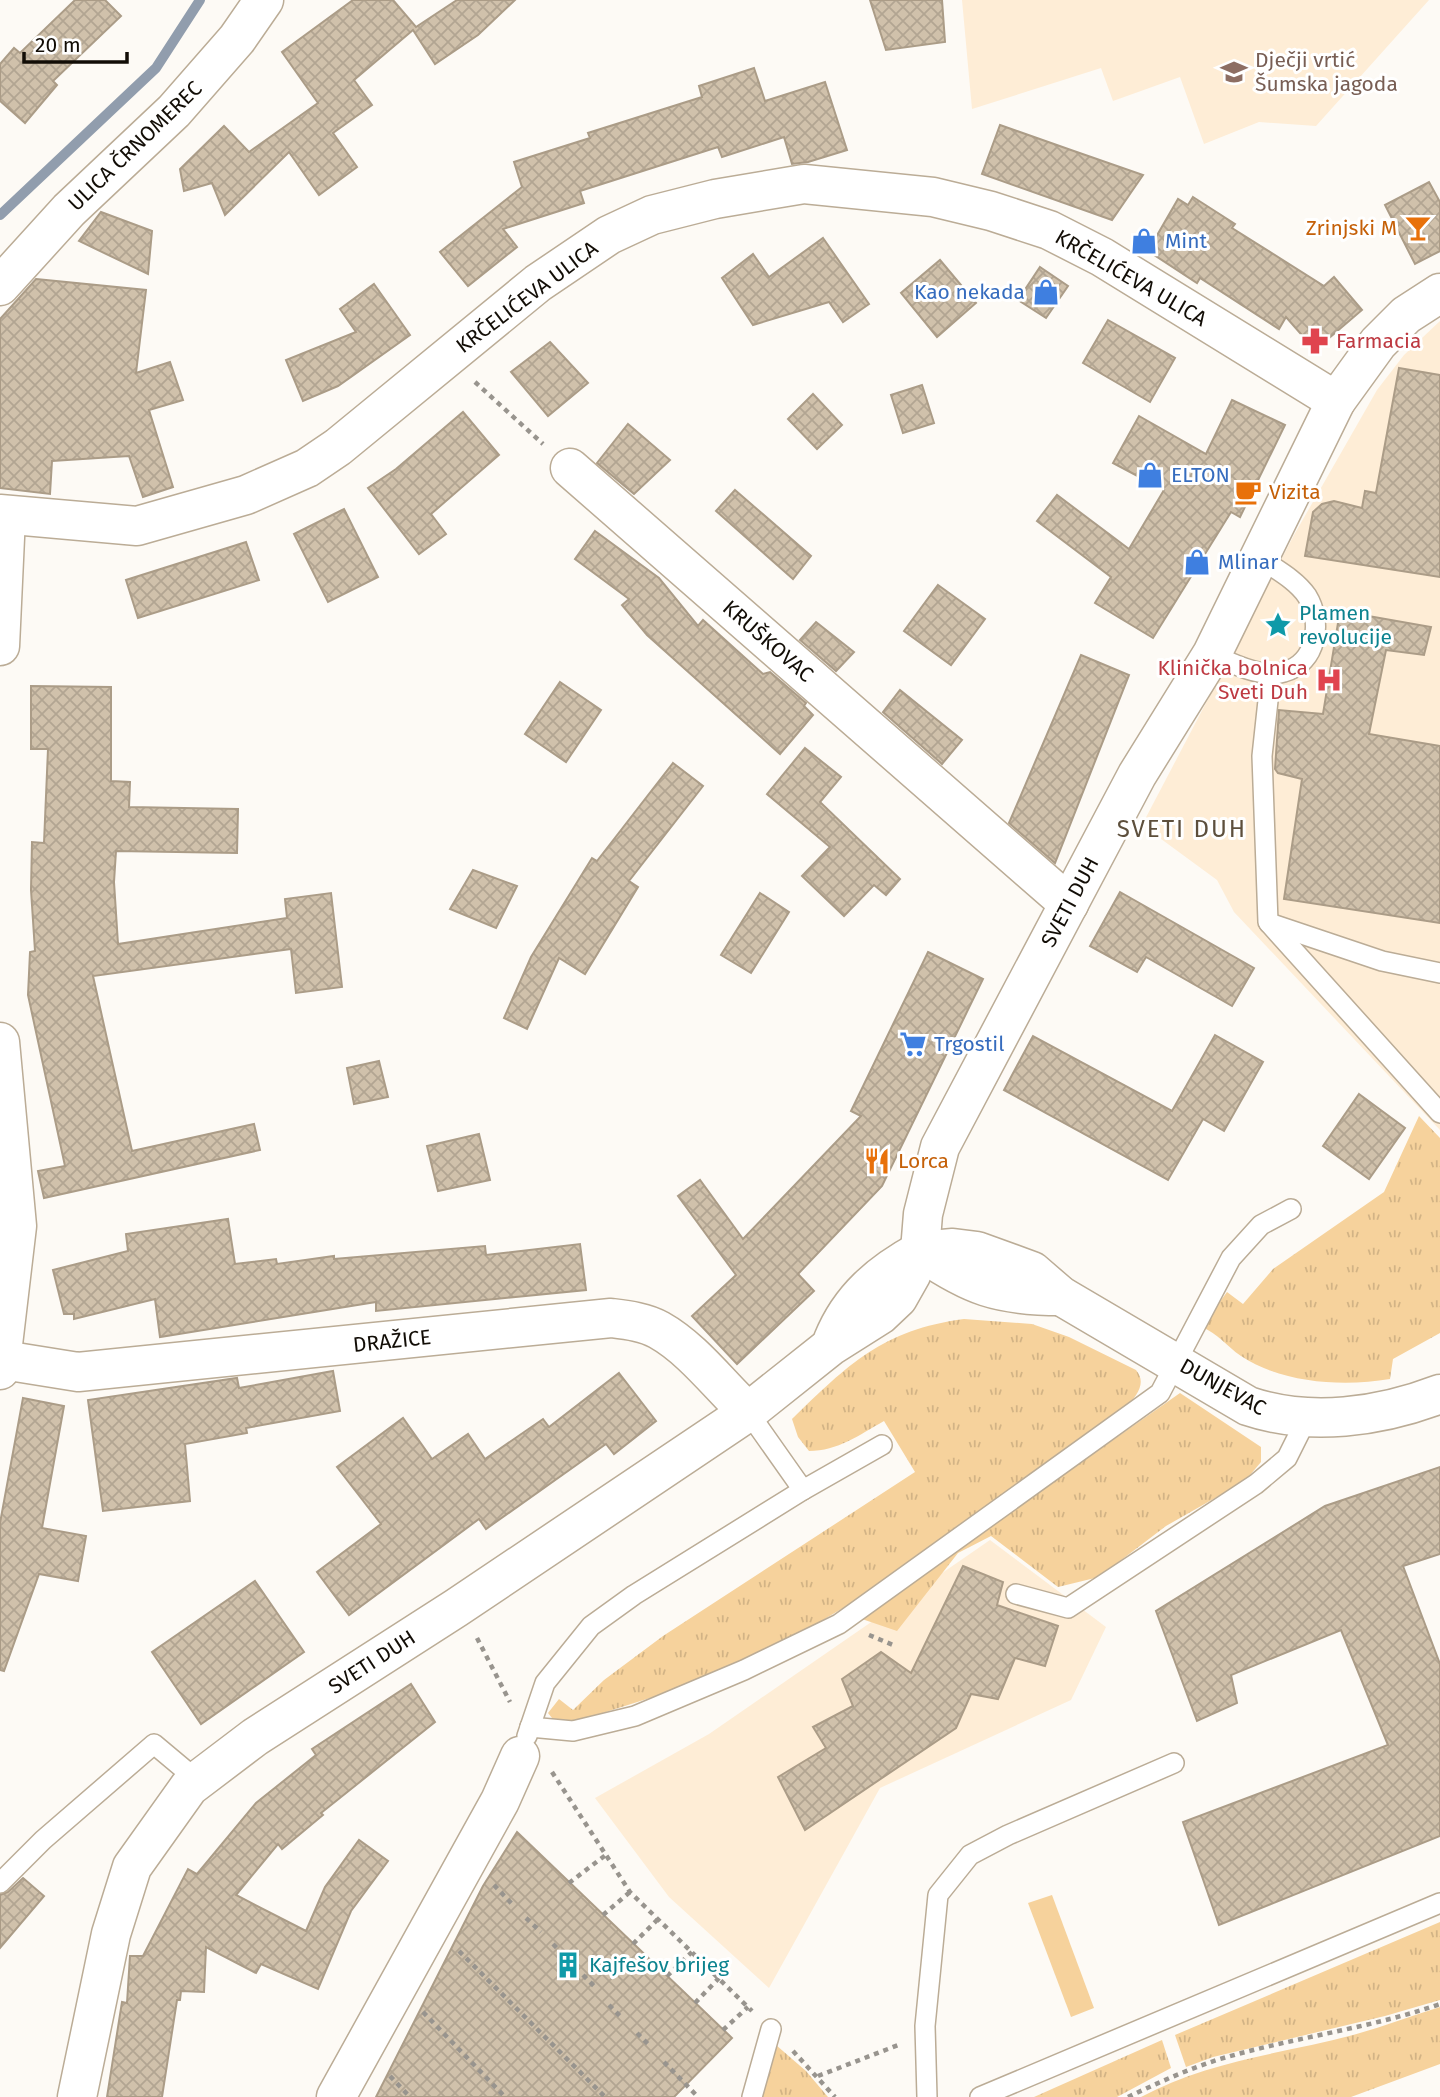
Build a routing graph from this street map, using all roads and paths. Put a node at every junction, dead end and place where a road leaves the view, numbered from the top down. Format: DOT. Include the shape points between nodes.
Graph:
graph roads {
  1 [pos="264,0"];
  2 [pos="0,286"];
  3 [pos="1440,293"];
  4 [pos="469,377"];
  5 [pos="1336,401"];
  6 [pos="570,468"];
  7 [pos="3,515"];
  8 [pos="1261,559"];
  9 [pos="0,646"];
  10 [pos="1212,654"];
  11 [pos="1271,673"];
  12 [pos="1069,904"];
  13 [pos="1268,922"];
  14 [pos="1440,973"];
  15 [pos="0,1042"];
  16 [pos="1440,1113"];
  17 [pos="1291,1209"];
  18 [pos="919,1251"];
  19 [pos="1178,1363"];
  20 [pos="1,1365"];
  21 [pos="1440,1394"];
  22 [pos="748,1412"];
  23 [pos="1307,1418"];
  24 [pos="882,1445"];
  25 [pos="803,1490"];
  26 [pos="1016,1594"];
  27 [pos="474,1633"];
  28 [pos="499,1678"];
  29 [pos="525,1742"];
  30 [pos="1174,1763"];
  31 [pos="197,1780"];
  32 [pos="576,1806"];
  33 [pos="607,1854"];
  34 [pos="0,1883"];
  35 [pos="569,1883"];
  36 [pos="630,1892"];
  37 [pos="1440,1903"];
  38 [pos="603,1915"];
  39 [pos="526,1918"];
  40 [pos="658,1919"];
  41 [pos="541,1932"];
  42 [pos="450,1942"];
  43 [pos="553,1944"];
  44 [pos="633,1944"];
  45 [pos="692,1952"];
  46 [pos="567,1958"];
  47 [pos="583,1975"];
  48 [pos="667,1976"];
  49 [pos="719,1978"];
  50 [pos="597,1989"];
  51 [pos="695,2003"];
  52 [pos="1440,2004"];
  53 [pos="609,2005"];
  54 [pos="417,2007"];
  55 [pos="748,2007"];
  56 [pos="623,2019"];
  57 [pos="771,2029"];
  58 [pos="723,2030"];
  59 [pos="637,2033"];
  60 [pos="925,2038"];
  61 [pos="651,2048"];
  62 [pos="664,2062"];
  63 [pos="384,2070"];
  64 [pos="818,2076"];
  65 [pos="77,2097"];
  66 [pos="336,2097"];
  67 [pos="410,2097"];
  68 [pos="505,2097"];
  69 [pos="605,2097"];
  70 [pos="698,2097"];
  71 [pos="752,2097"];
  72 [pos="835,2097"];
  73 [pos="928,2097"];
  74 [pos="980,2097"];
  75 [pos="1128,2097"];
  1 -- 2 [label="street, ULICA ČRNOMEREC" via="237,39 174,111 69,209"];
  3 -- 5 [label="street, SVETI DUH" via="1406,315 1378,343"];
  4 -- 6 [label="path"];
  5 -- 7 [label="street, KRČELIĆEVA ULICA" via="1102,257 1048,230 933,197 804,184 652,215 609,235 538,283 338,447 307,468 246,495 137,526"];
  5 -- 8 [label="street, SVETI DUH"];
  6 -- 12 [label="street, KRUŠKOVAC"];
  7 -- 9 [label="street"];
  8 -- 10 [label="street, SVETI DUH"];
  8 -- 11 [label="lane" via="1307,597 1316,630 1302,662 1284,673"];
  10 -- 11 [label="lane"];
  10 -- 12 [label="street, SVETI DUH" via="1137,775"];
  11 -- 13 [label="lane" via="1262,756"];
  12 -- 18 [label="street, SVETI DUH" via="940,1147"];
  13 -- 14 [label="lane" via="1382,961"];
  13 -- 16 [label="lane"];
  15 -- 20 [label="street" via="17,1226"];
  17 -- 19 [label="lane" via="1261,1225 1231,1258"];
  18 -- 19 [label="street, DUNJEVAC" via="977,1251 1032,1271 1061,1296"];
  18 -- 22 [label="street, SVETI DUH" via="860,1295 843,1316 831,1346"];
  19 -- 23 [label="street, DUNJEVAC" via="1248,1406 1277,1416"];
  19 -- 29 [label="lane" via="1160,1393 839,1624 635,1716"];
  20 -- 22 [label="street, DRAŽICE" via="78,1371 611,1318 659,1330"];
  21 -- 23 [label="street, DUNJEVAC" via="1412,1405 1360,1415"];
  22 -- 25 [label="lane"];
  22 -- 31 [label="street, SVETI DUH" via="255,1737"];
  23 -- 26 [label="lane" via="1287,1458 1256,1484 1069,1608"];
  24 -- 25 [label="lane"];
  25 -- 29 [label="lane" via="591,1626 545,1683"];
  27 -- 28 [label="path"];
  29 -- 66 [label="street" via="500,1801"];
  30 -- 60 [label="lane" via="970,1855 938,1895"];
  31 -- 34 [label="lane" via="154,1744"];
  31 -- 65 [label="street, SVETI DUH" via="132,1867 111,1934"];
  32 -- 33 [label="path"];
  33 -- 35 [label="path"];
  33 -- 36 [label="path"];
  36 -- 38 [label="path"];
  36 -- 40 [label="path"];
  37 -- 74 [label="lane"];
  39 -- 41 [label="path"];
  40 -- 44 [label="path"];
  40 -- 45 [label="path"];
  42 -- 69 [label="path"];
  43 -- 46 [label="path"];
  45 -- 48 [label="path"];
  45 -- 49 [label="path"];
  47 -- 50 [label="path"];
  49 -- 51 [label="path"];
  49 -- 55 [label="path"];
  52 -- 75 [label="path" via="1228,2057 1182,2071"];
  53 -- 56 [label="path"];
  54 -- 68 [label="path"];
  55 -- 57 [label="path"];
  55 -- 58 [label="path"];
  57 -- 64 [label="path"];
  57 -- 71 [label="lane"];
  59 -- 61 [label="path"];
  60 -- 64 [label="path" via="883,2049"];
  60 -- 73 [label="lane"];
  62 -- 70 [label="path"];
  63 -- 67 [label="path"];
  64 -- 72 [label="path"];
}
